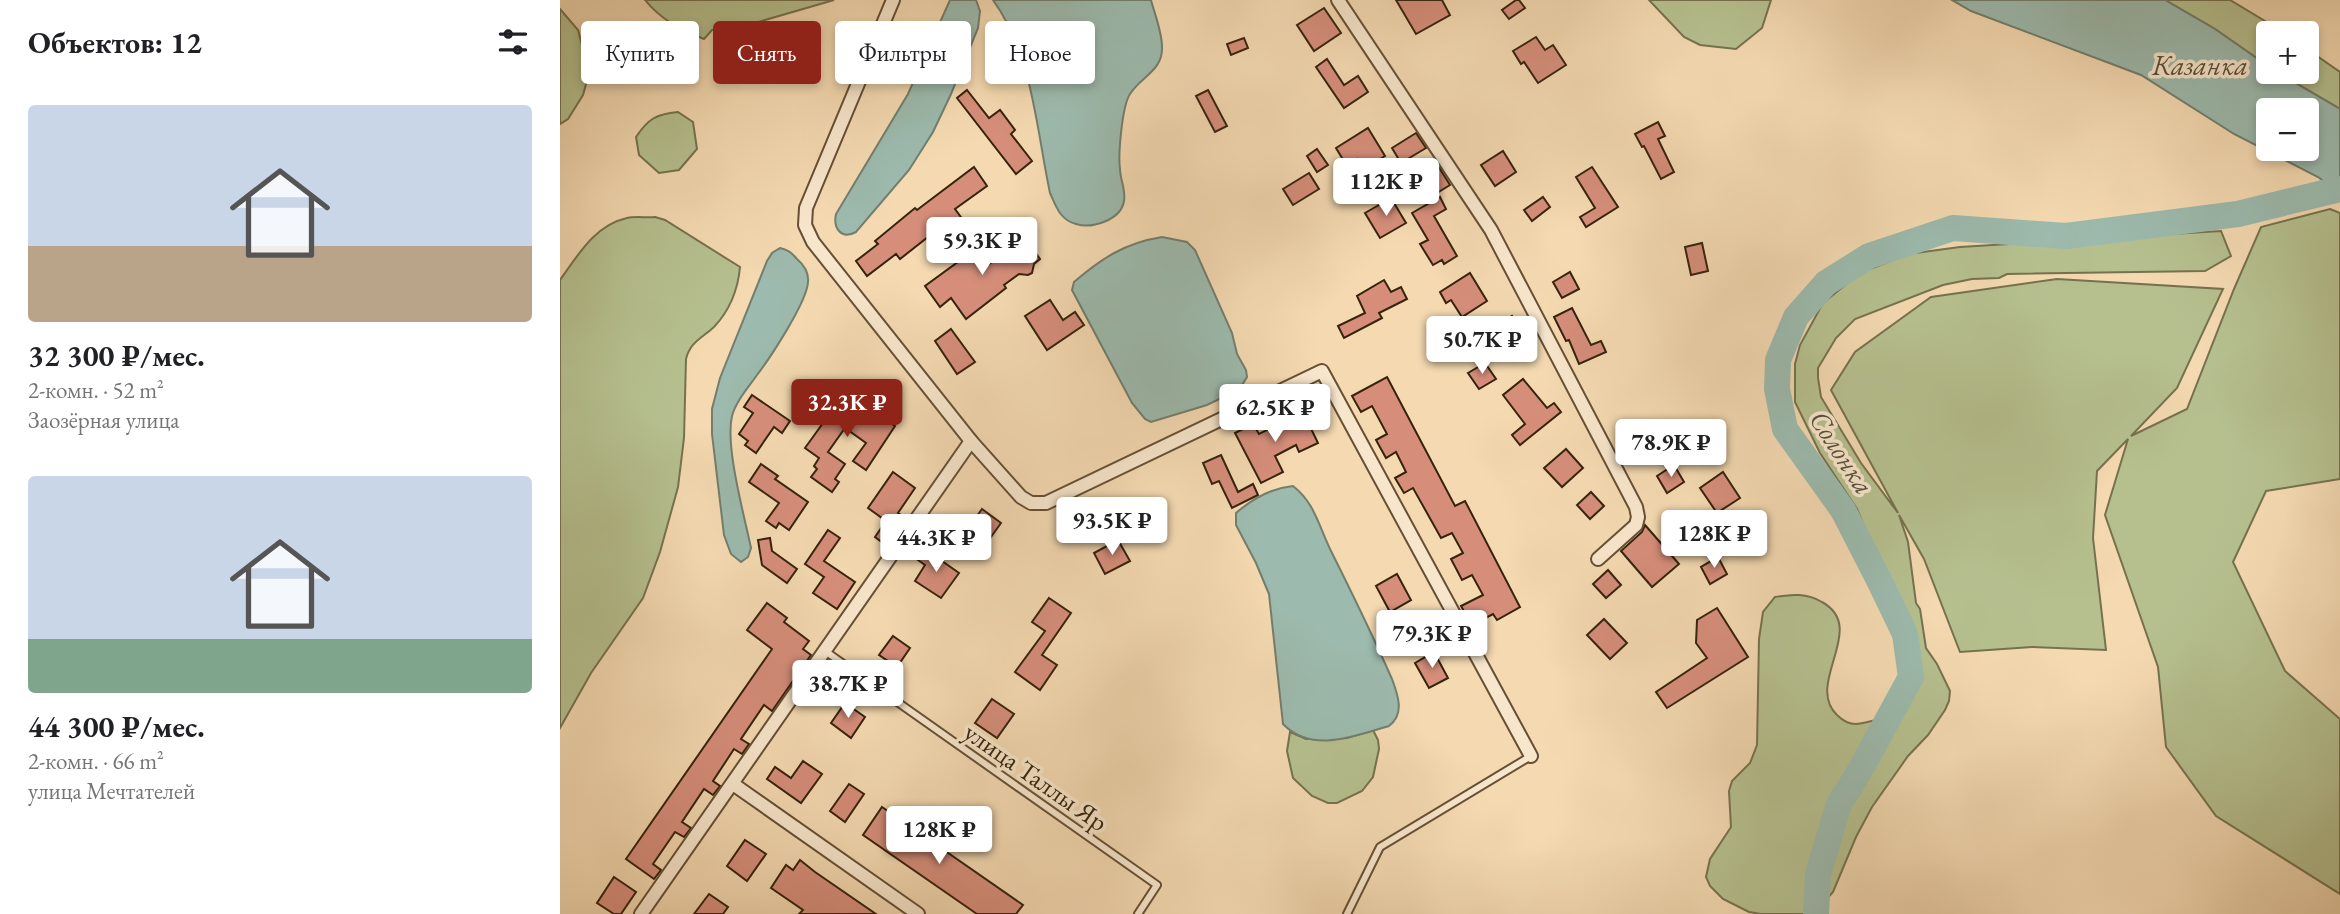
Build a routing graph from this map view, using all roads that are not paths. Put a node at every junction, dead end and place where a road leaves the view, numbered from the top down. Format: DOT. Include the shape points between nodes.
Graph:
graph roads {
  1 [pos="893,0"];
  2 [pos="1338,0"];
  3 [pos="971,441"];
  4 [pos="1598,559"];
  5 [pos="825,651"];
  6 [pos="1531,757"];
  7 [pos="733,785"];
  8 [pos="641,914"];
  9 [pos="918,914"];
  10 [pos="1138,914"];
  11 [pos="1347,914"];
  1 -- 3 [label="street" via="806,208 805,225 813,242"];
  2 -- 4 [label="street" via="1491,230 1636,507 1636,526"];
  3 -- 5 [label="street"];
  3 -- 6 [label="street" via="1021,497 1031,503 1046,503 1322,371"];
  5 -- 7 [label="street"];
  5 -- 10 [label="lane, улица Таллы Яр" via="1157,885"];
  6 -- 11 [label="lane" via="1380,847"];
  7 -- 8 [label="street"];
  7 -- 9 [label="street"];
}
